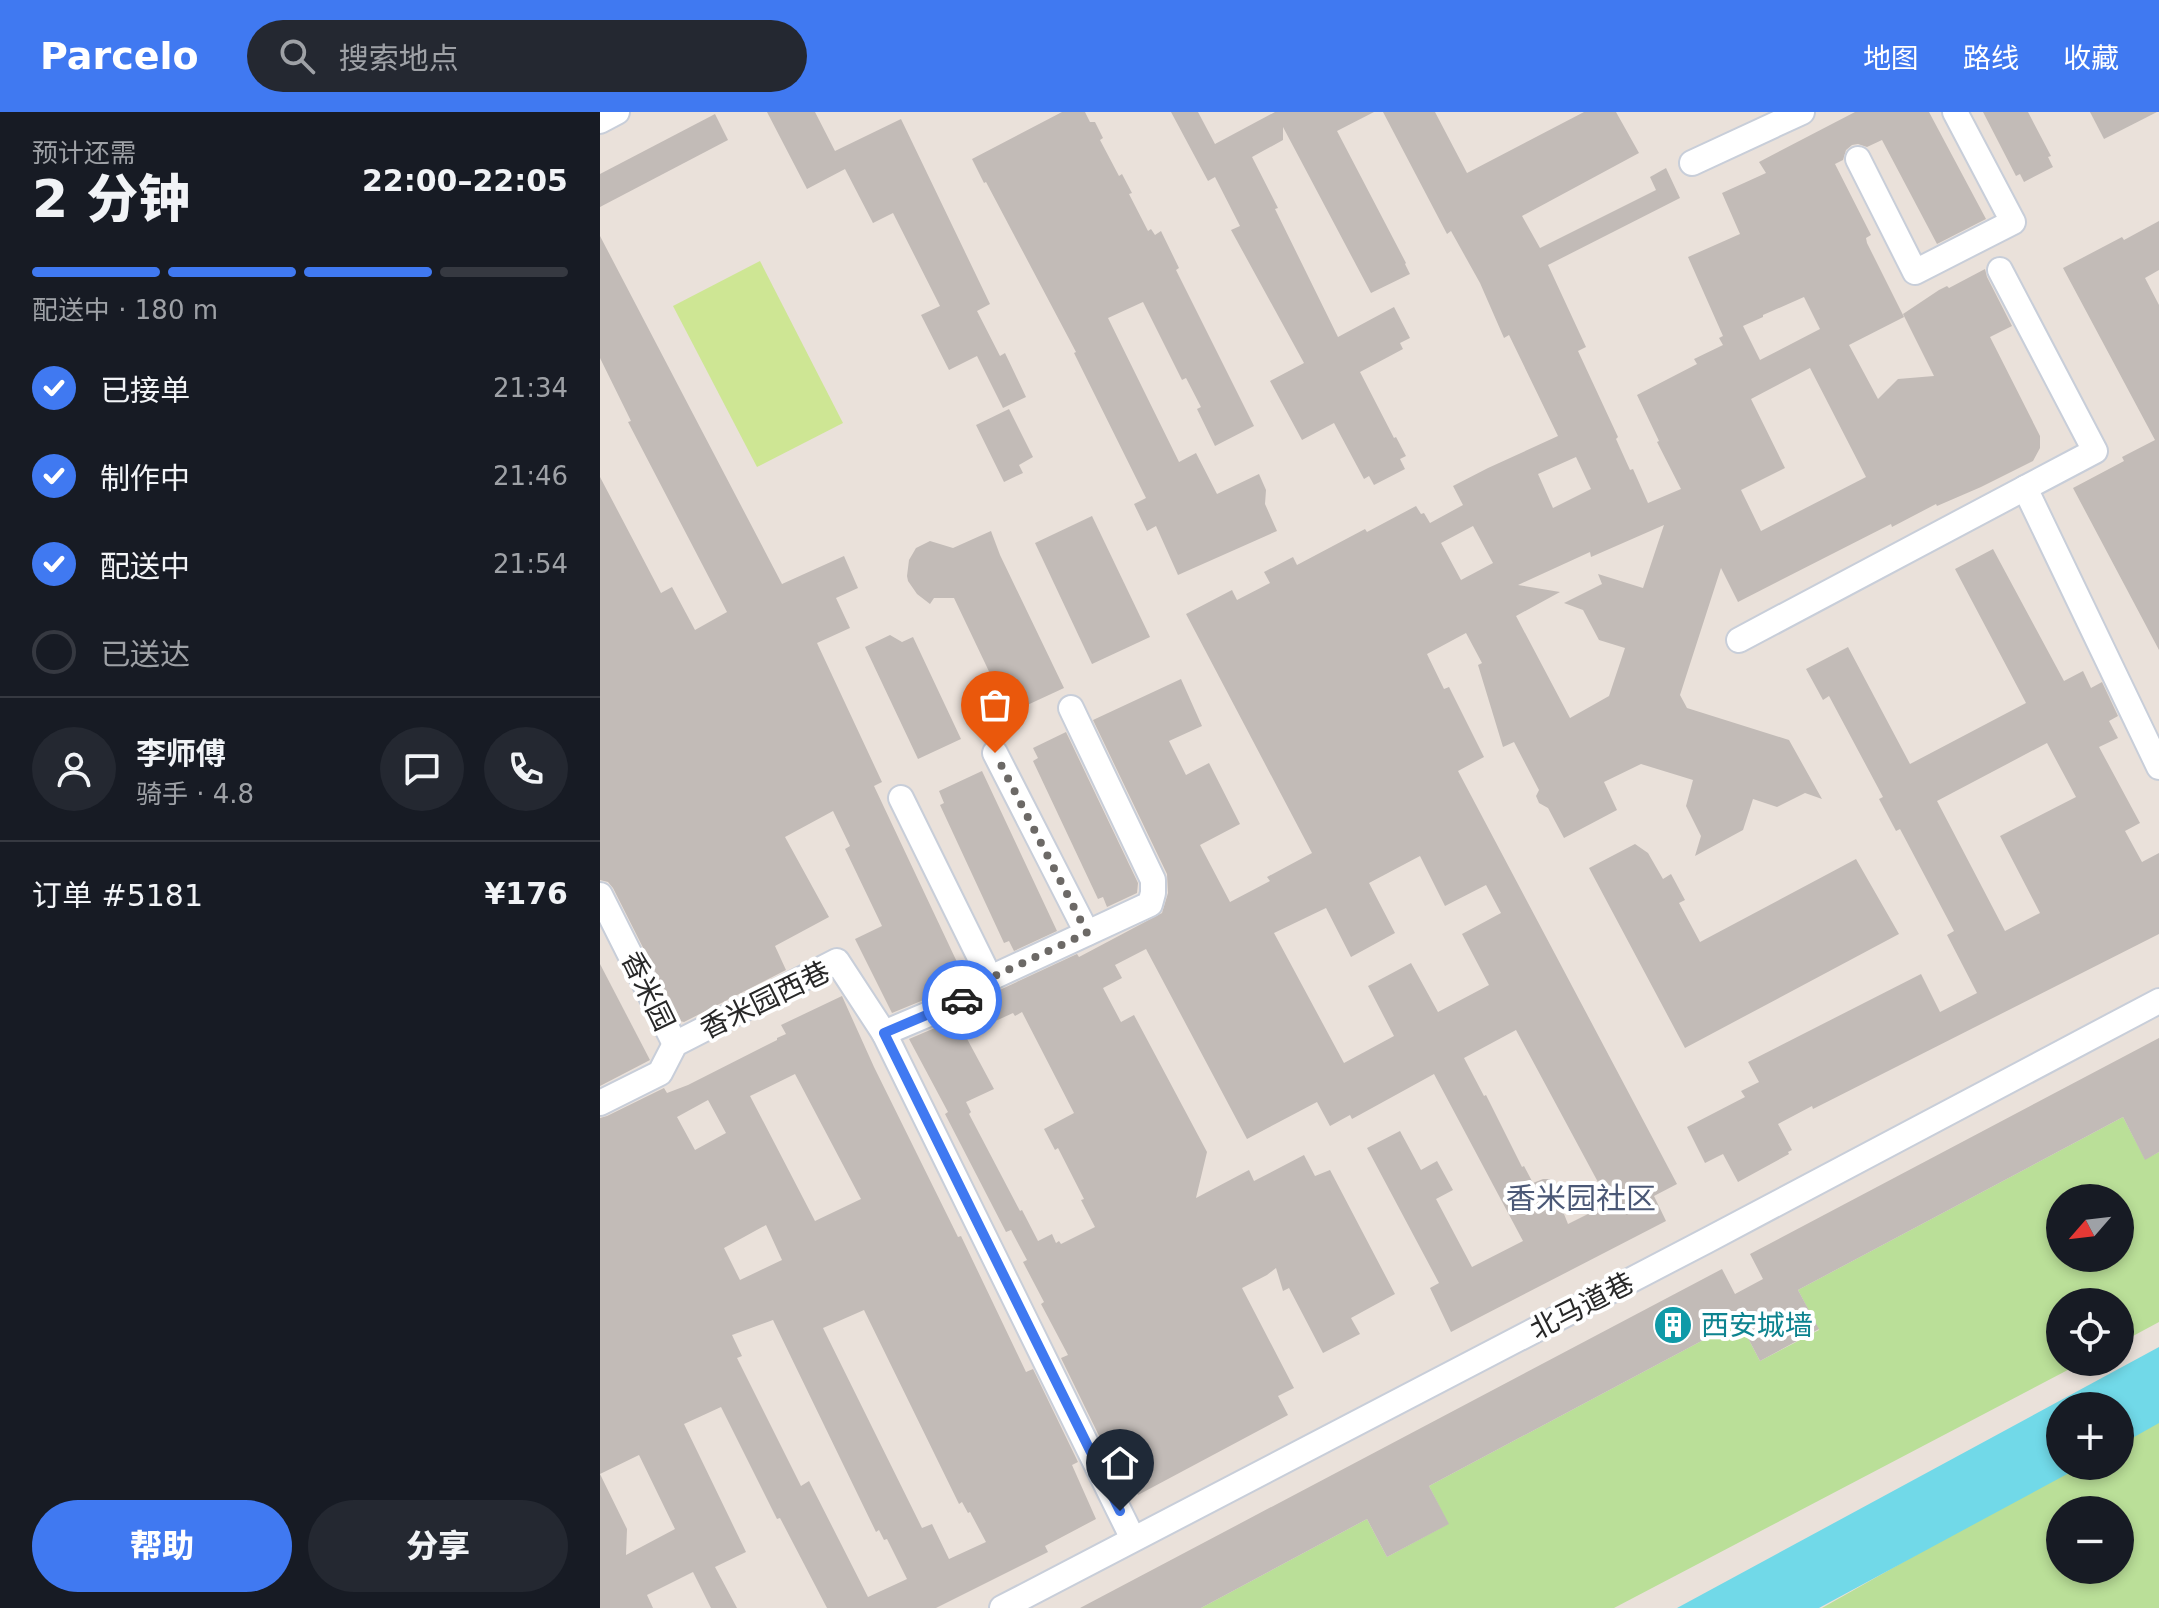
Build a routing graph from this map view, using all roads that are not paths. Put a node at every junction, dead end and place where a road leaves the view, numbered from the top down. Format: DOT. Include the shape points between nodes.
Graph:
graph roads {
  1 [pos="617,112"];
  2 [pos="1802,112"];
  3 [pos="1955,112"];
  4 [pos="600,121"];
  5 [pos="1858,159"];
  6 [pos="1692,163"];
  7 [pos="2000,270"];
  8 [pos="2025,488"];
  9 [pos="1739,640"];
  10 [pos="1071,708"];
  11 [pos="995,753"];
  12 [pos="2159,767"];
  13 [pos="901,798"];
  14 [pos="600,895"];
  15 [pos="1087,933"];
  16 [pos="982,982"];
  17 [pos="2159,1001"];
  18 [pos="884,1033"];
  19 [pos="675,1044"];
  20 [pos="600,1103"];
  21 [pos="1133,1539"];
  22 [pos="1002,1608"];
  1 -- 4 [label="street"];
  2 -- 6 [label="street"];
  3 -- 5 [label="street" via="2013,222 1915,272"];
  7 -- 8 [label="street" via="2095,451"];
  8 -- 9 [label="street"];
  8 -- 12 [label="street"];
  10 -- 15 [label="street" via="1153,880 1150,904"];
  11 -- 15 [label="street"];
  13 -- 16 [label="street" via="984,966"];
  14 -- 19 [label="street, 香米园"];
  15 -- 16 [label="street"];
  16 -- 18 [label="street" via="969,997"];
  17 -- 21 [label="street, 北马道巷"];
  18 -- 19 [label="street, 香米园西巷" via="837,961"];
  18 -- 21 [label="street, 香米园西巷"];
  19 -- 20 [label="street, 香米园西巷" via="660,1073"];
  21 -- 22 [label="street, 北马道巷"];
}
